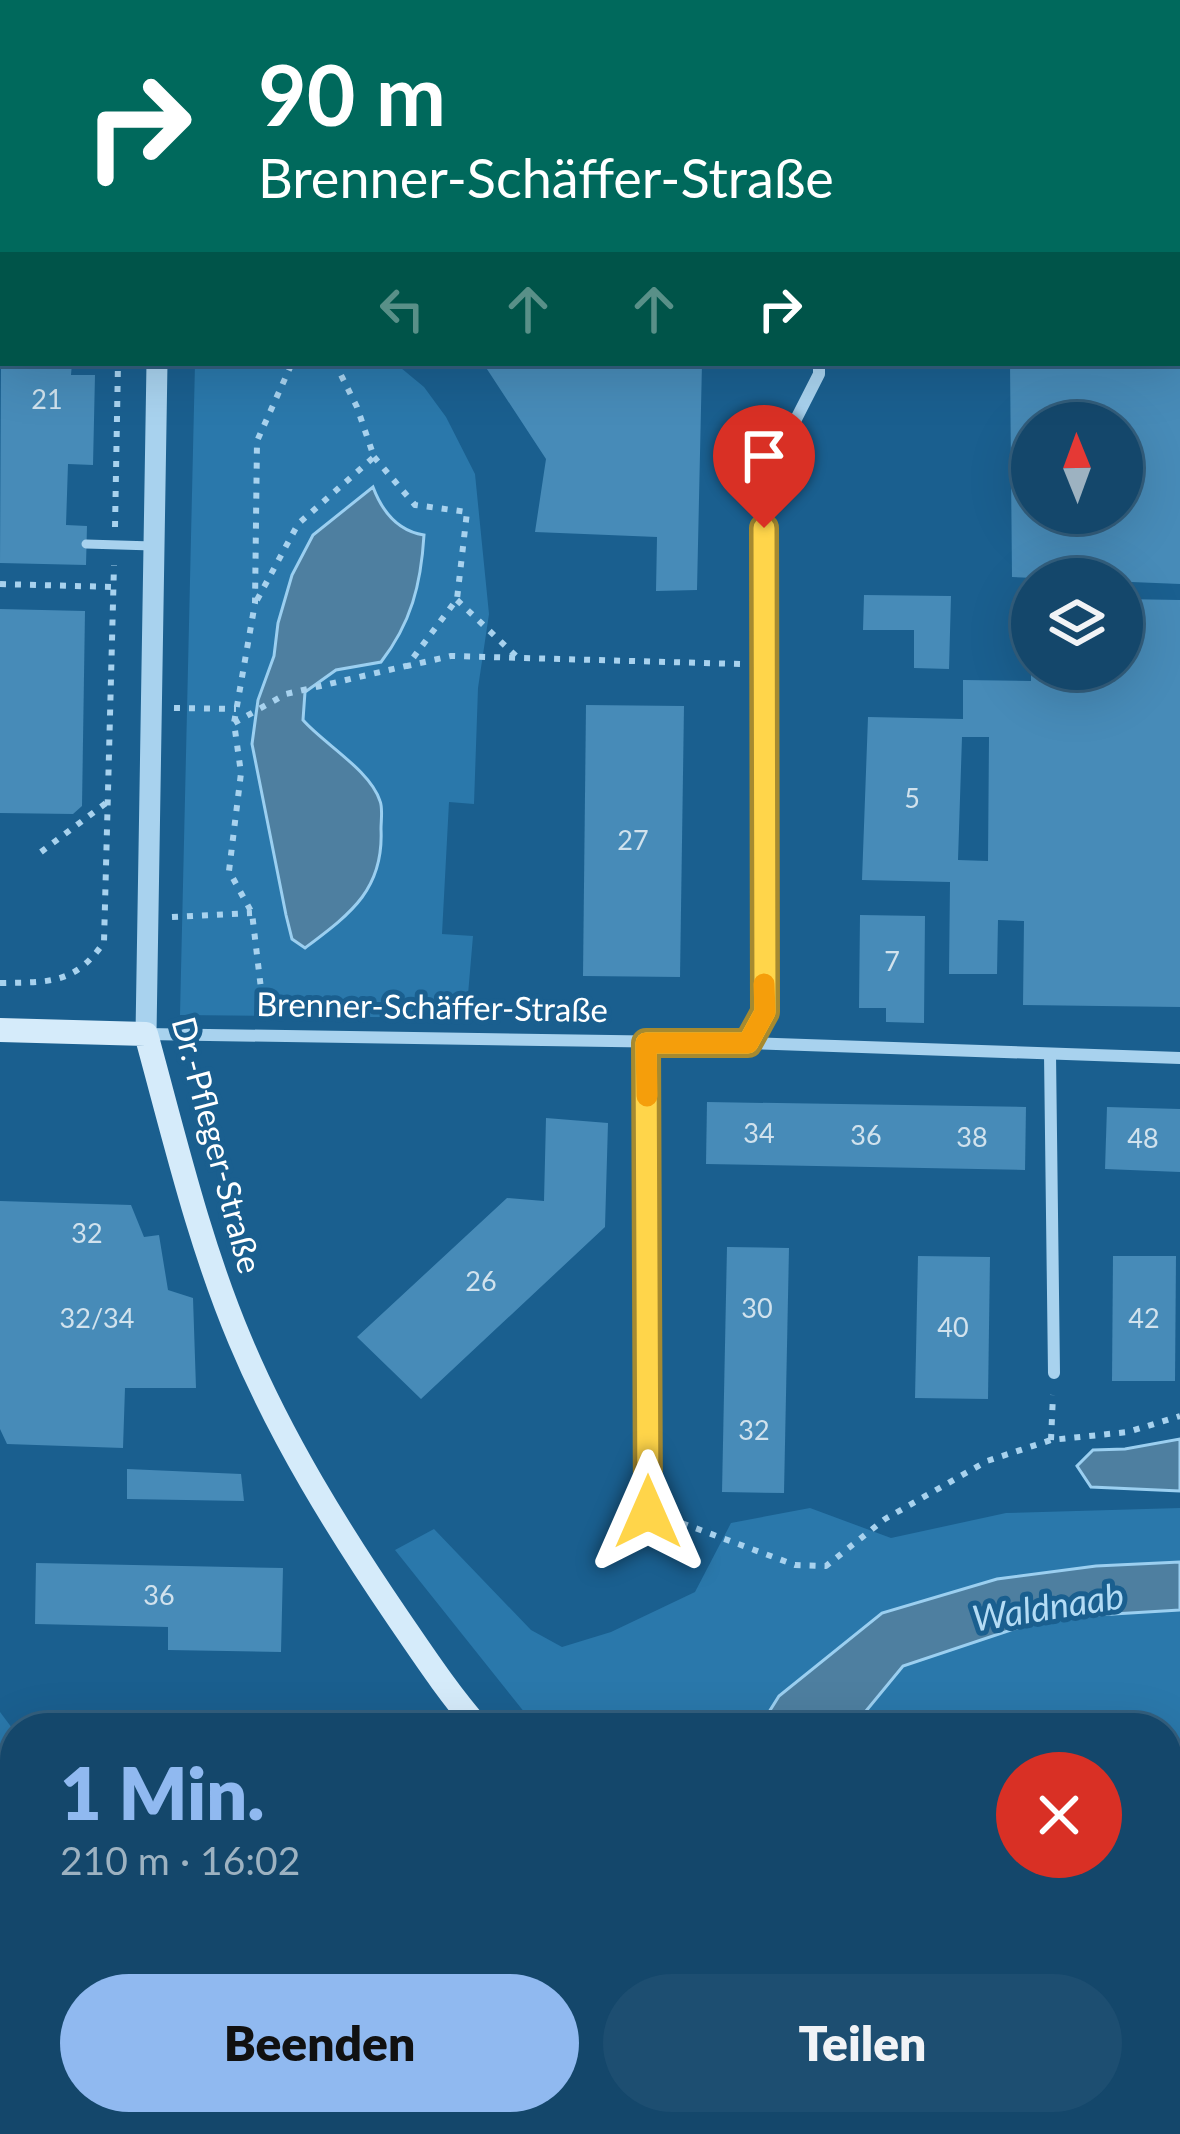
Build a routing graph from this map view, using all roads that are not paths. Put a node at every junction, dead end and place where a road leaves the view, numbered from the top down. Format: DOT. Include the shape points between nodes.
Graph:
graph roads {
  1 [pos="157,366"];
  2 [pos="819,366"];
  3 [pos="86,544"];
  4 [pos="153,546"];
  5 [pos="0,1030"];
  6 [pos="146,1034"];
  7 [pos="646,1043"];
  8 [pos="748,1043"];
  9 [pos="1050,1054"];
  10 [pos="1180,1058"];
  11 [pos="1054,1373"];
  12 [pos="648,1512"];
  13 [pos="466,1713"];
  1 -- 4 [label="street, Dr.-Pfleger-Straße"];
  2 -- 8 [label="street" via="764,482 765,1012"];
  3 -- 4 [label="lane"];
  4 -- 6 [label="street, Dr.-Pfleger-Straße"];
  5 -- 6 [label="main road, Brenner-Schäffer-Straße"];
  6 -- 7 [label="street, Brenner-Schäffer-Straße"];
  6 -- 13 [label="main road, Dr.-Pfleger-Straße" via="239,1339 292,1448 370,1577"];
  7 -- 8 [label="street, Brenner-Schäffer-Straße"];
  7 -- 12 [label="street, Brenner-Schäffer-Straße"];
  8 -- 9 [label="street, Brenner-Schäffer-Straße"];
  9 -- 10 [label="street, Brenner-Schäffer-Straße"];
  9 -- 11 [label="street"];
}
